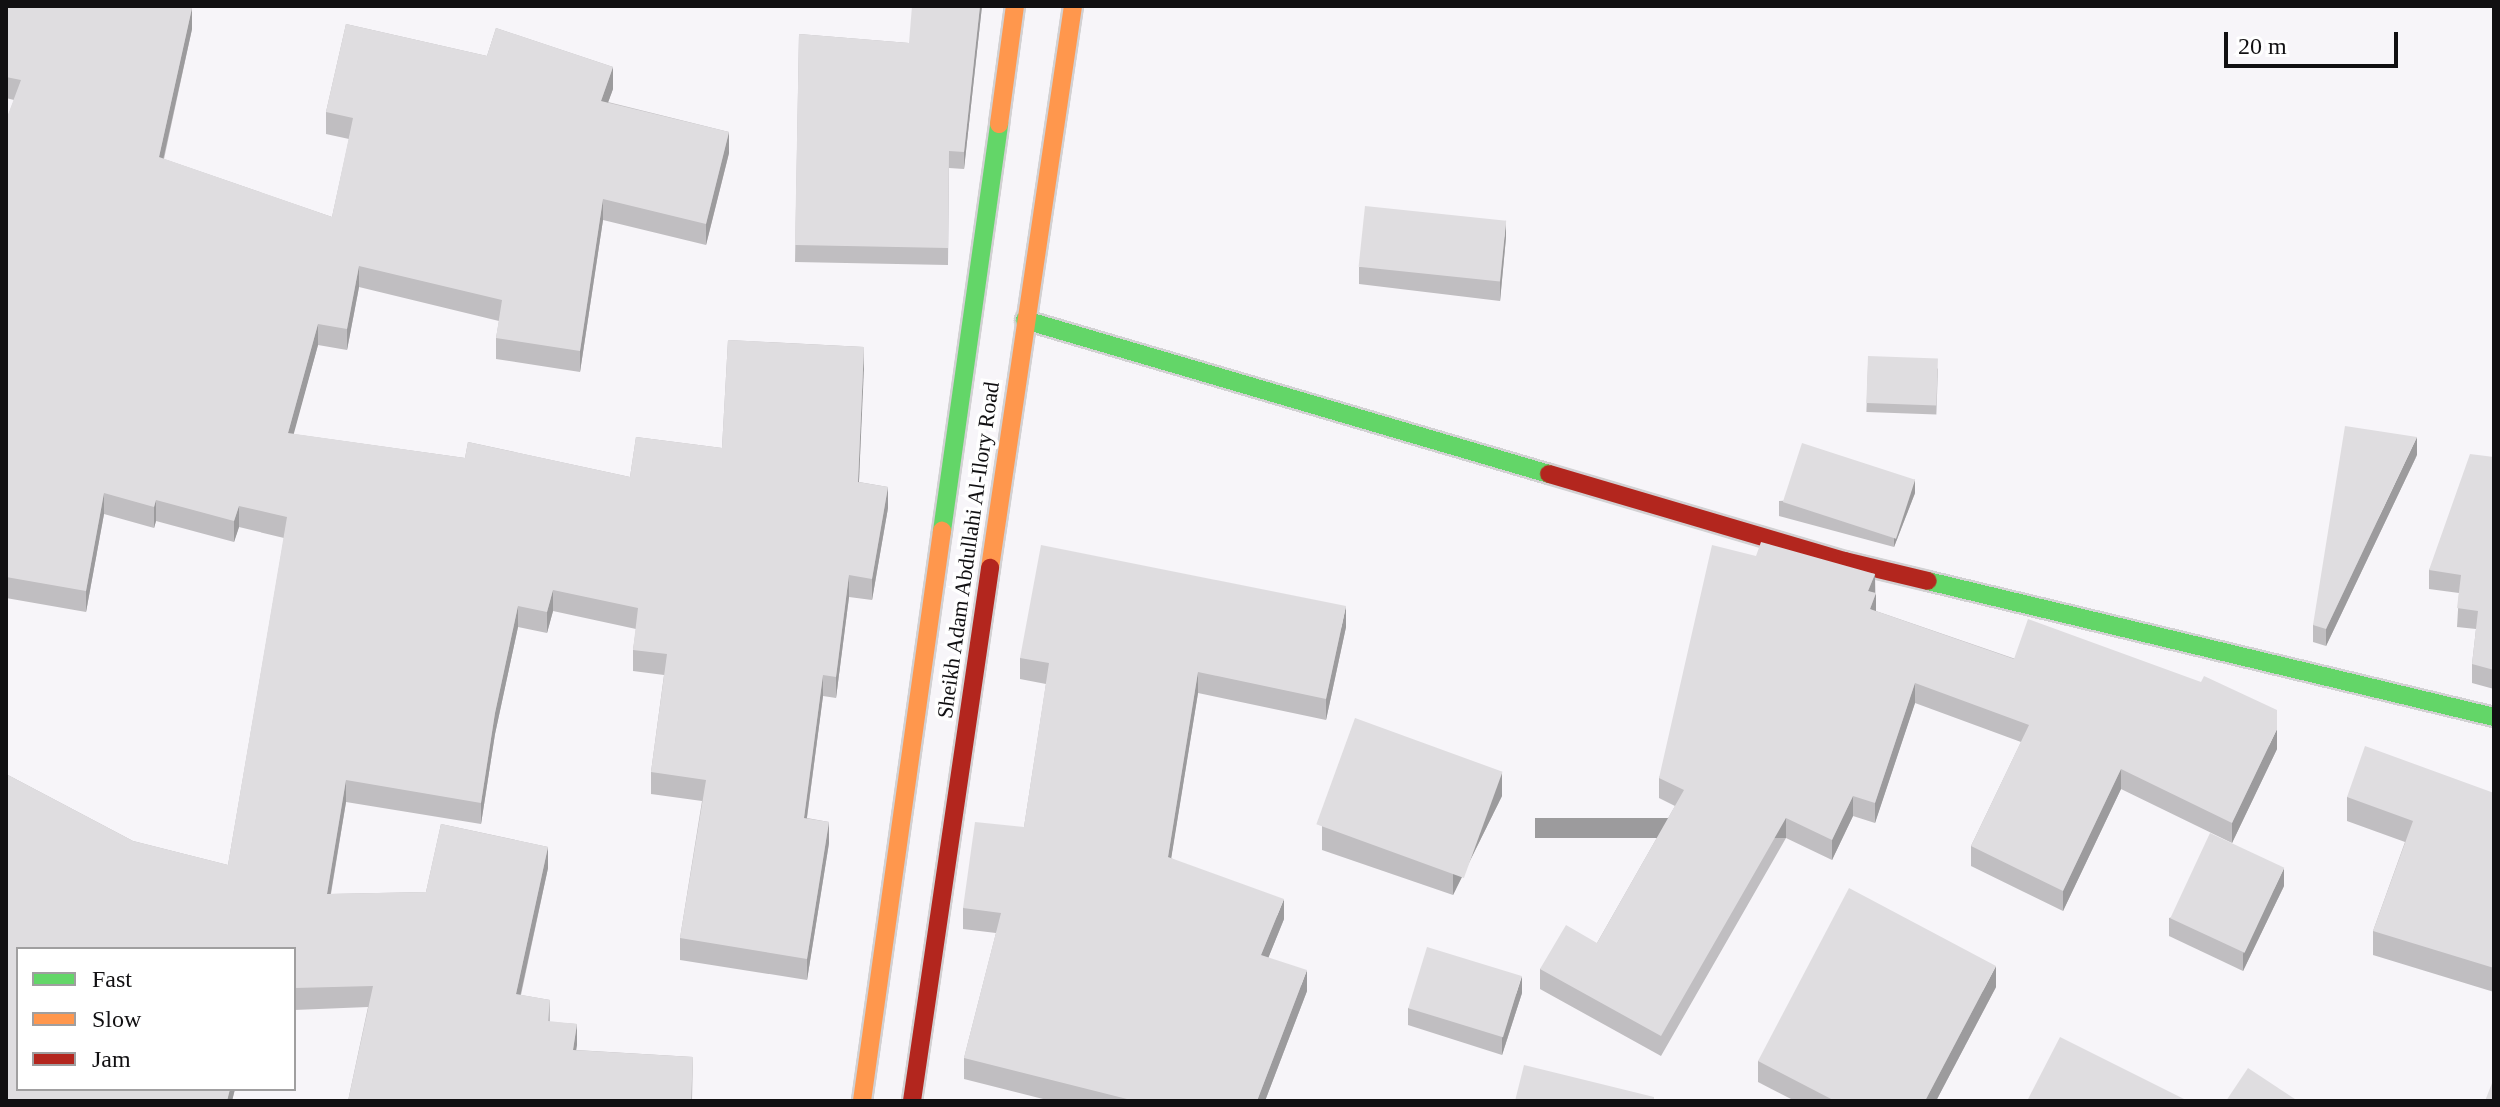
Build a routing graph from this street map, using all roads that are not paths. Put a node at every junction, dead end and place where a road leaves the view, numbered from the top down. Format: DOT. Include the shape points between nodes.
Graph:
graph roads {
  1 [pos="1015,6"];
  2 [pos="1073,6"];
  3 [pos="1025,320"];
  4 [pos="2494,717"];
  5 [pos="862,1101"];
  6 [pos="912,1101"];
  1 -- 5 [label="street, Sheikh Adam Abdullahi Al-Ilory Road"];
  2 -- 3 [label="street, Sheikh Adam Abdullahi Al-Ilory Road"];
  3 -- 4 [label="street" via="1845,561"];
  3 -- 6 [label="street, Sheikh Adam Abdullahi Al-Ilory Road"];
}
